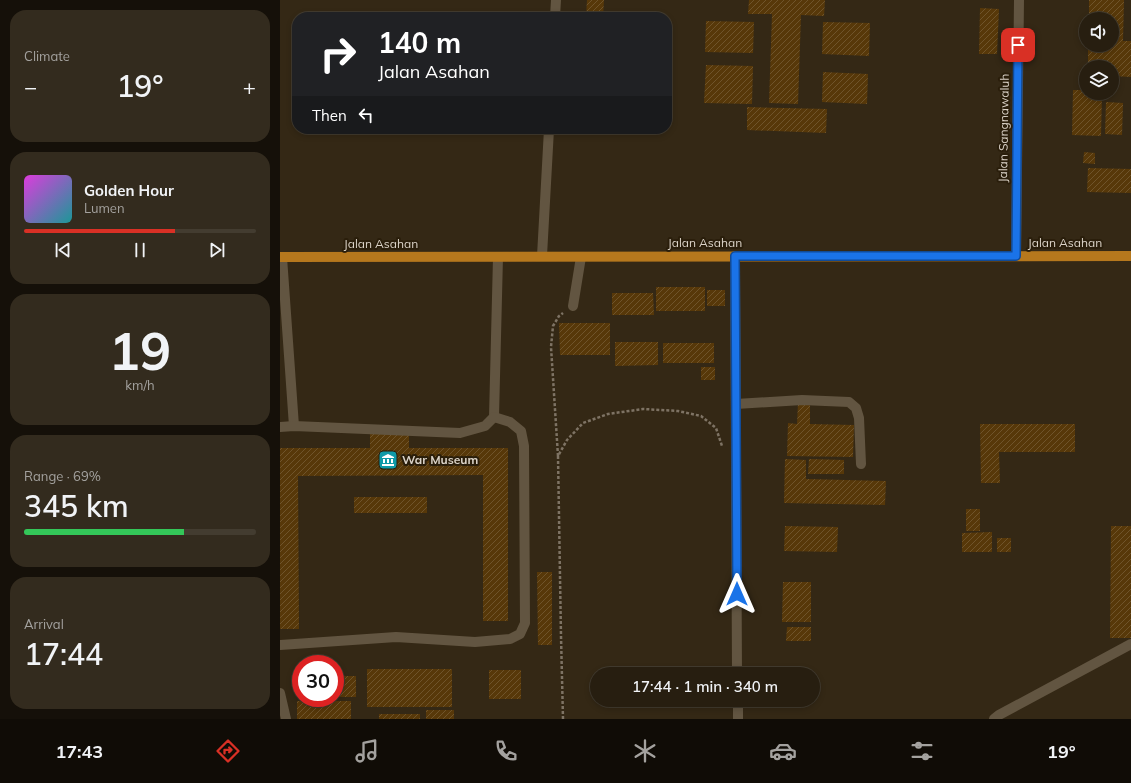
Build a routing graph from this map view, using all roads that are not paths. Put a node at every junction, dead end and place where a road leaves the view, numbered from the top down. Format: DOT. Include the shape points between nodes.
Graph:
graph roads {
  1 [pos="556,0"];
  2 [pos="1019,0"];
  3 [pos="555,12"];
  4 [pos="549,134"];
  5 [pos="542,256"];
  6 [pos="735,256"];
  7 [pos="1016,256"];
  8 [pos="1131,256"];
  9 [pos="281,257"];
  10 [pos="498,257"];
  11 [pos="581,257"];
  12 [pos="573,306"];
  13 [pos="736,404"];
  14 [pos="494,416"];
  15 [pos="294,426"];
  16 [pos="280,427"];
  17 [pos="861,464"];
  18 [pos="1131,644"];
  19 [pos="280,645"];
  20 [pos="738,667"];
  21 [pos="280,694"];
  22 [pos="738,707"];
  23 [pos="286,719"];
  24 [pos="738,719"];
  25 [pos="994,719"];
  1 -- 3 [label="street"];
  2 -- 7 [label="street, Jalan Sangnawaluh"];
  4 -- 5 [label="street"];
  5 -- 10 [label="main road, Jalan Asahan"];
  5 -- 11 [label="main road, Jalan Asahan"];
  6 -- 7 [label="main road, Jalan Asahan"];
  6 -- 11 [label="main road, Jalan Asahan"];
  6 -- 13 [label="street"];
  7 -- 8 [label="main road, Jalan Asahan"];
  9 -- 10 [label="main road, Jalan Asahan"];
  9 -- 15 [label="street"];
  10 -- 14 [label="street"];
  11 -- 12 [label="street"];
  13 -- 17 [label="street" via="802,400 849,402 856,408 860,418"];
  13 -- 20 [label="street"];
  14 -- 15 [label="street" via="485,426 460,433"];
  14 -- 19 [label="street" via="510,422 521,431 524,446 525,623 520,634 510,639 475,642 396,637"];
  15 -- 16 [label="street"];
  18 -- 25 [label="street"];
  21 -- 23 [label="street"];
  22 -- 24 [label="street"];
}
